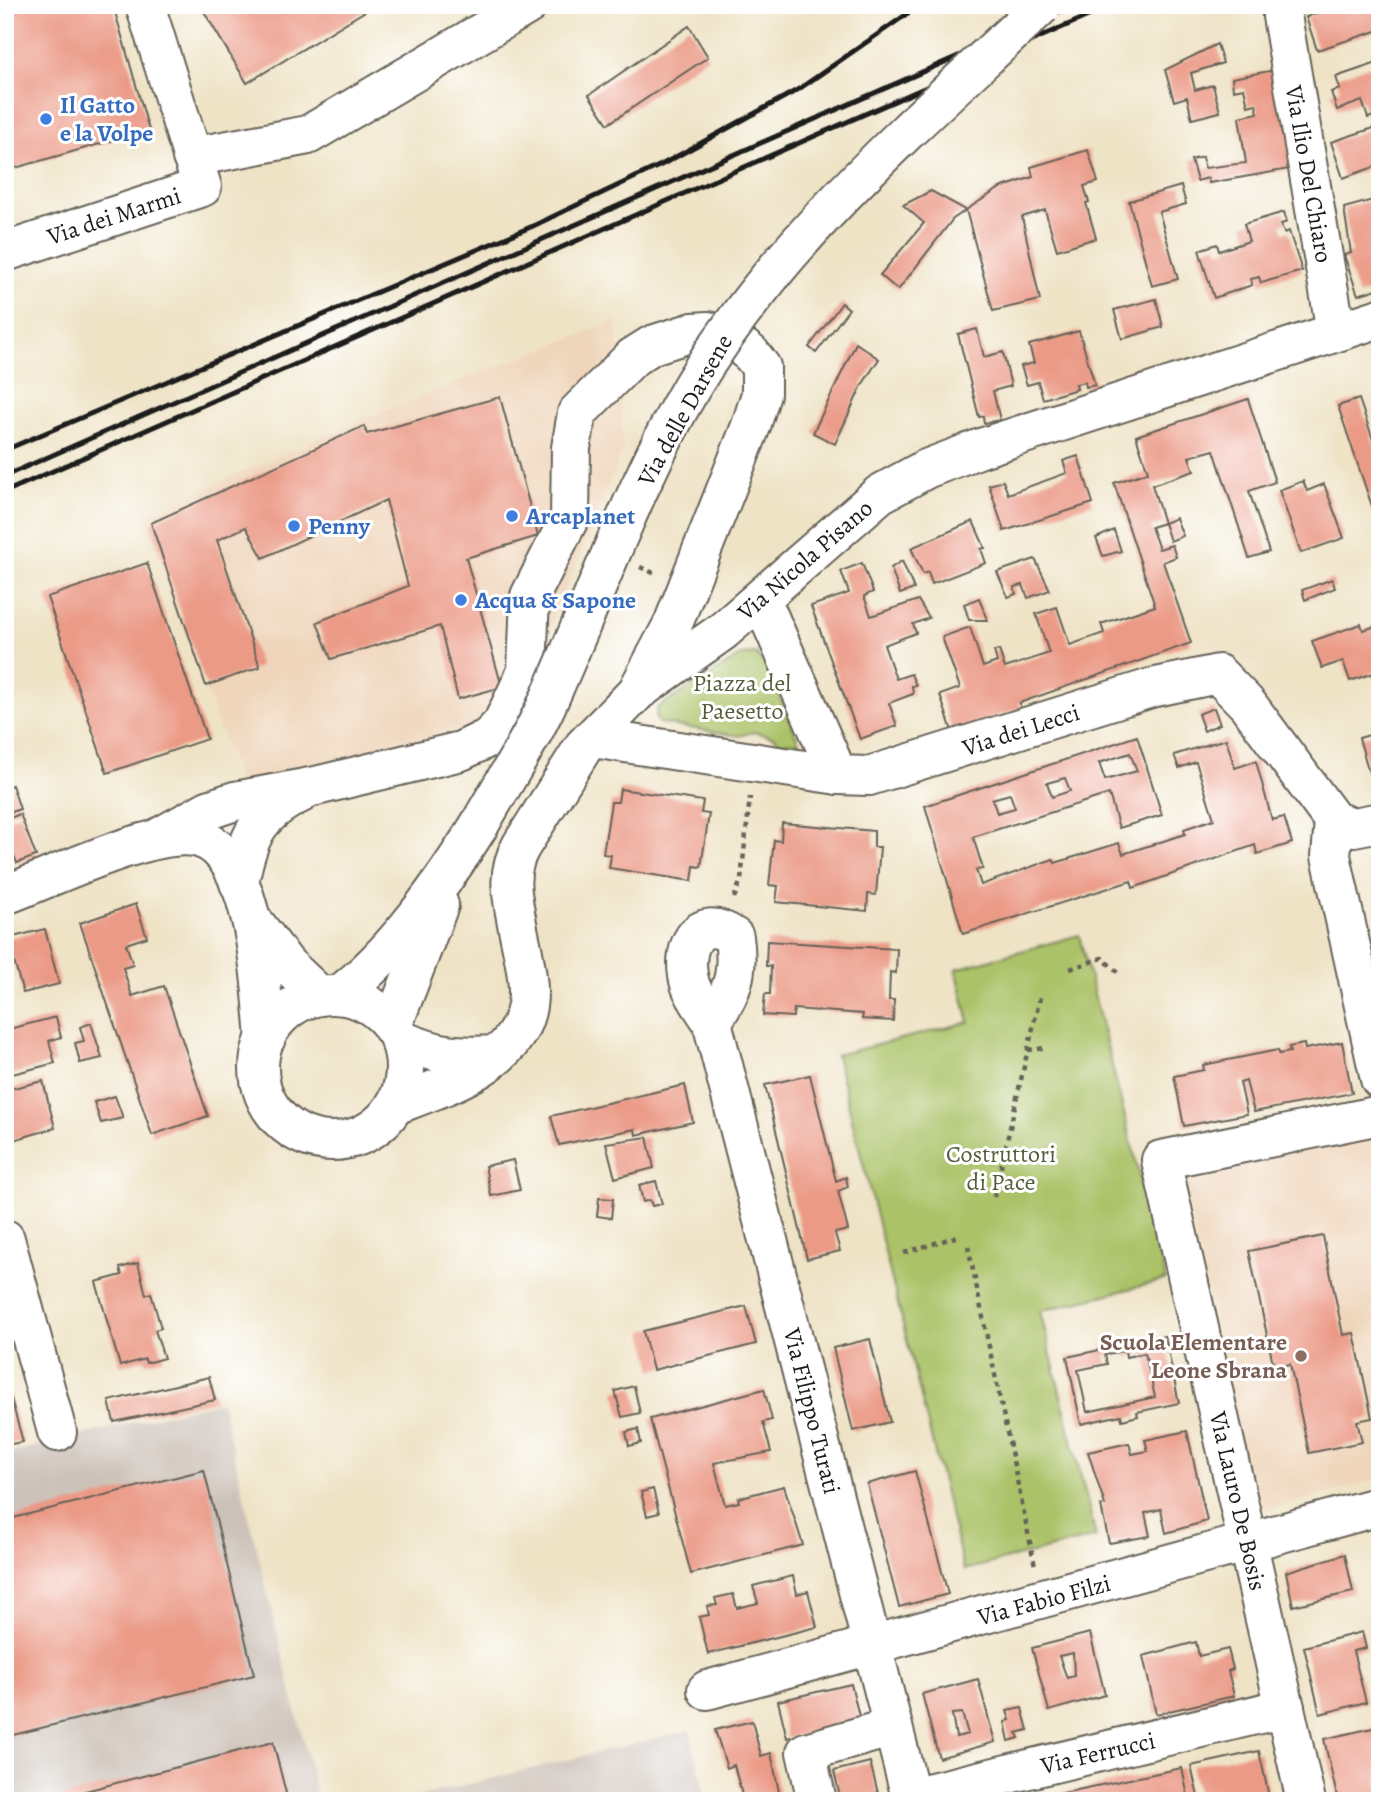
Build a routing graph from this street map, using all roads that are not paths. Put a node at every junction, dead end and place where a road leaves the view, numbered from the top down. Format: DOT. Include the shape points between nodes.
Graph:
graph roads {
  1 [pos="145,5"];
  2 [pos="527,5"];
  3 [pos="1042,5"];
  4 [pos="1282,16"];
  5 [pos="192,157"];
  6 [pos="5,252"];
  7 [pos="1380,318"];
  8 [pos="1336,332"];
  9 [pos="761,599"];
  10 [pos="638,691"];
  11 [pos="592,737"];
  12 [pos="838,775"];
  13 [pos="316,786"];
  14 [pos="1334,821"];
  15 [pos="1380,822"];
  16 [pos="156,839"];
  17 [pos="460,857"];
  18 [pos="239,883"];
  19 [pos="5,895"];
  20 [pos="251,918"];
  21 [pos="721,928"];
  22 [pos="329,996"];
  23 [pos="396,1033"];
  24 [pos="266,1038"];
  25 [pos="497,1055"];
  26 [pos="1380,1079"];
  27 [pos="395,1105"];
  28 [pos="1380,1115"];
  29 [pos="5,1239"];
  30 [pos="57,1432"];
  31 [pos="1380,1506"];
  32 [pos="1248,1544"];
  33 [pos="873,1647"];
  34 [pos="707,1690"];
  35 [pos="1285,1708"];
  36 [pos="893,1727"];
  37 [pos="912,1799"];
  38 [pos="817,1801"];
  39 [pos="1306,1801"];
  1 -- 5 [label="street, Via dei Marmi"];
  2 -- 5 [label="street" via="308,135"];
  3 -- 17 [label="street, Via delle Darsene, bridge" via="881,156 795,247 733,324 692,387 658,452 546,706"];
  4 -- 8 [label="street, Via Ilio Del Chiaro"];
  5 -- 6 [label="street, Via dei Marmi" via="202,187"];
  7 -- 8 [label="street, Via Nicola Pisano"];
  8 -- 9 [label="street, Via Nicola Pisano" via="926,469 880,494"];
  9 -- 10 [label="street, Via Nicola Pisano"];
  9 -- 12 [label="street"];
  10 -- 11 [label="street, Via Nicola Pisano"];
  10 -- 13 [label="street" via="673,625 761,394 761,367 739,344 719,333 693,332 652,345 610,377 577,412 570,517 530,596 527,671 502,724 488,738 461,751"];
  11 -- 12 [label="street, Via dei Lecci"];
  11 -- 25 [label="street, Via Nicola Pisano" via="513,864 510,886 528,994 521,1026"];
  12 -- 14 [label="street, Via dei Lecci" via="880,775 1151,688 1218,674 1248,705"];
  13 -- 16 [label="street" via="217,807"];
  13 -- 18 [label="street" via="281,803 264,818 250,839"];
  14 -- 15 [label="street" via="1354,827"];
  14 -- 26 [label="street" via="1331,856"];
  16 -- 18 [label="street, Via Nicola Pisano" via="202,839 224,857"];
  16 -- 19 [label="street, Via Nicola Pisano"];
  17 -- 22 [label="street, Via delle Darsene" via="374,965"];
  17 -- 23 [label="street, Via delle Darsene" via="420,948"];
  18 -- 20 [label="street, Via Nicola Pisano"];
  20 -- 22 [label="street, Via Nicola Pisano" via="286,964"];
  20 -- 24 [label="street, Via Nicola Pisano"];
  21 -- 33 [label="street, Via Filippo Turati" via="734,937 737,965 728,997 712,1022"];
  22 -- 23 [label="street, Via Nicola Pisano" via="369,1005"];
  22 -- 24 [label="street, Via Nicola Pisano" via="287,1010"];
  23 -- 25 [label="street, Via Nicola Pisano" via="446,1056"];
  23 -- 27 [label="street, Via Nicola Pisano" via="405,1073"];
  24 -- 27 [label="street, Via Nicola Pisano" via="259,1066 264,1095 280,1119 298,1132 332,1141 354,1138 374,1128"];
  25 -- 27 [label="street, Via Nicola Pisano" via="464,1077"];
  28 -- 32 [label="street, Via Lauro De Bosis" via="1161,1160"];
  29 -- 30 [label="street"];
  31 -- 32 [label="street, Via Fabio Filzi"];
  32 -- 33 [label="street, Via Fabio Filzi"];
  32 -- 35 [label="street, Via Lauro De Bosis"];
  33 -- 34 [label="street, Via Fabio Filzi"];
  33 -- 36 [label="street, Via Filippo Turati"];
  35 -- 37 [label="street, Via Ferrucci"];
  35 -- 39 [label="street, Via Lauro De Bosis"];
  36 -- 37 [label="street, Via Filippo Turati"];
  36 -- 38 [label="street" via="806,1752"];
}
